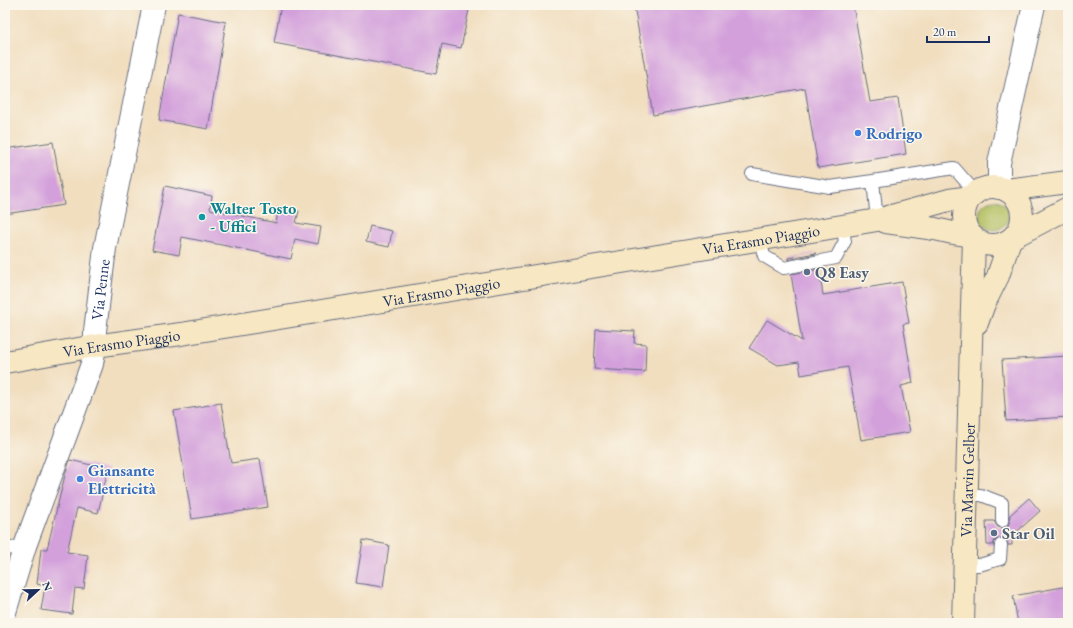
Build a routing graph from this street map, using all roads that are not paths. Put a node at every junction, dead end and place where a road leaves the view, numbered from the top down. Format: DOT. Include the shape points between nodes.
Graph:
graph roads {
  1 [pos="154,5"];
  2 [pos="1034,5"];
  3 [pos="752,174"];
  4 [pos="873,181"];
  5 [pos="1068,182"];
  6 [pos="987,191"];
  7 [pos="1068,208"];
  8 [pos="877,220"];
  9 [pos="842,226"];
  10 [pos="973,237"];
  11 [pos="1012,238"];
  12 [pos="760,240"];
  13 [pos="972,338"];
  14 [pos="95,346"];
  15 [pos="5,362"];
  16 [pos="967,495"];
  17 [pos="1002,521"];
  18 [pos="1001,545"];
  19 [pos="15,547"];
  20 [pos="965,565"];
  21 [pos="5,612"];
  22 [pos="963,623"];
  1 -- 14 [label="street, Via Penne" via="105,248"];
  2 -- 6 [label="street" via="999,163"];
  3 -- 4 [label="lane" via="830,187"];
  4 -- 6 [label="lane" via="954,168"];
  4 -- 8 [label="lane"];
  5 -- 6 [label="street, Via Erasmo Piaggio"];
  6 -- 8 [label="street, Via Erasmo Piaggio"];
  6 -- 10 [label="street" via="967,204 964,212 967,229"];
  6 -- 11 [label="street" via="1013,194 1018,200 1022,222"];
  7 -- 11 [label="street"];
  8 -- 9 [label="street, Via Erasmo Piaggio"];
  8 -- 10 [label="street, Via Erasmo Piaggio" via="935,228"];
  9 -- 12 [label="street, Via Erasmo Piaggio"];
  9 -- 12 [label="lane" via="845,241 836,258 784,268 764,256"];
  10 -- 11 [label="street" via="992,245"];
  10 -- 13 [label="street, Via Marvin Gelber"];
  11 -- 13 [label="street, Via Marvin Gelber"];
  12 -- 14 [label="street, Via Erasmo Piaggio"];
  13 -- 16 [label="street, Via Marvin Gelber"];
  14 -- 15 [label="street, Via Erasmo Piaggio"];
  14 -- 19 [label="street, Via Penne" via="92,364"];
  16 -- 17 [label="lane" via="981,496 1002,503"];
  16 -- 20 [label="street, Via Marvin Gelber"];
  18 -- 20 [label="lane" via="1000,559 979,565"];
  19 -- 21 [label="street, Via Penne"];
  20 -- 22 [label="street, Via Marvin Gelber"];
}
